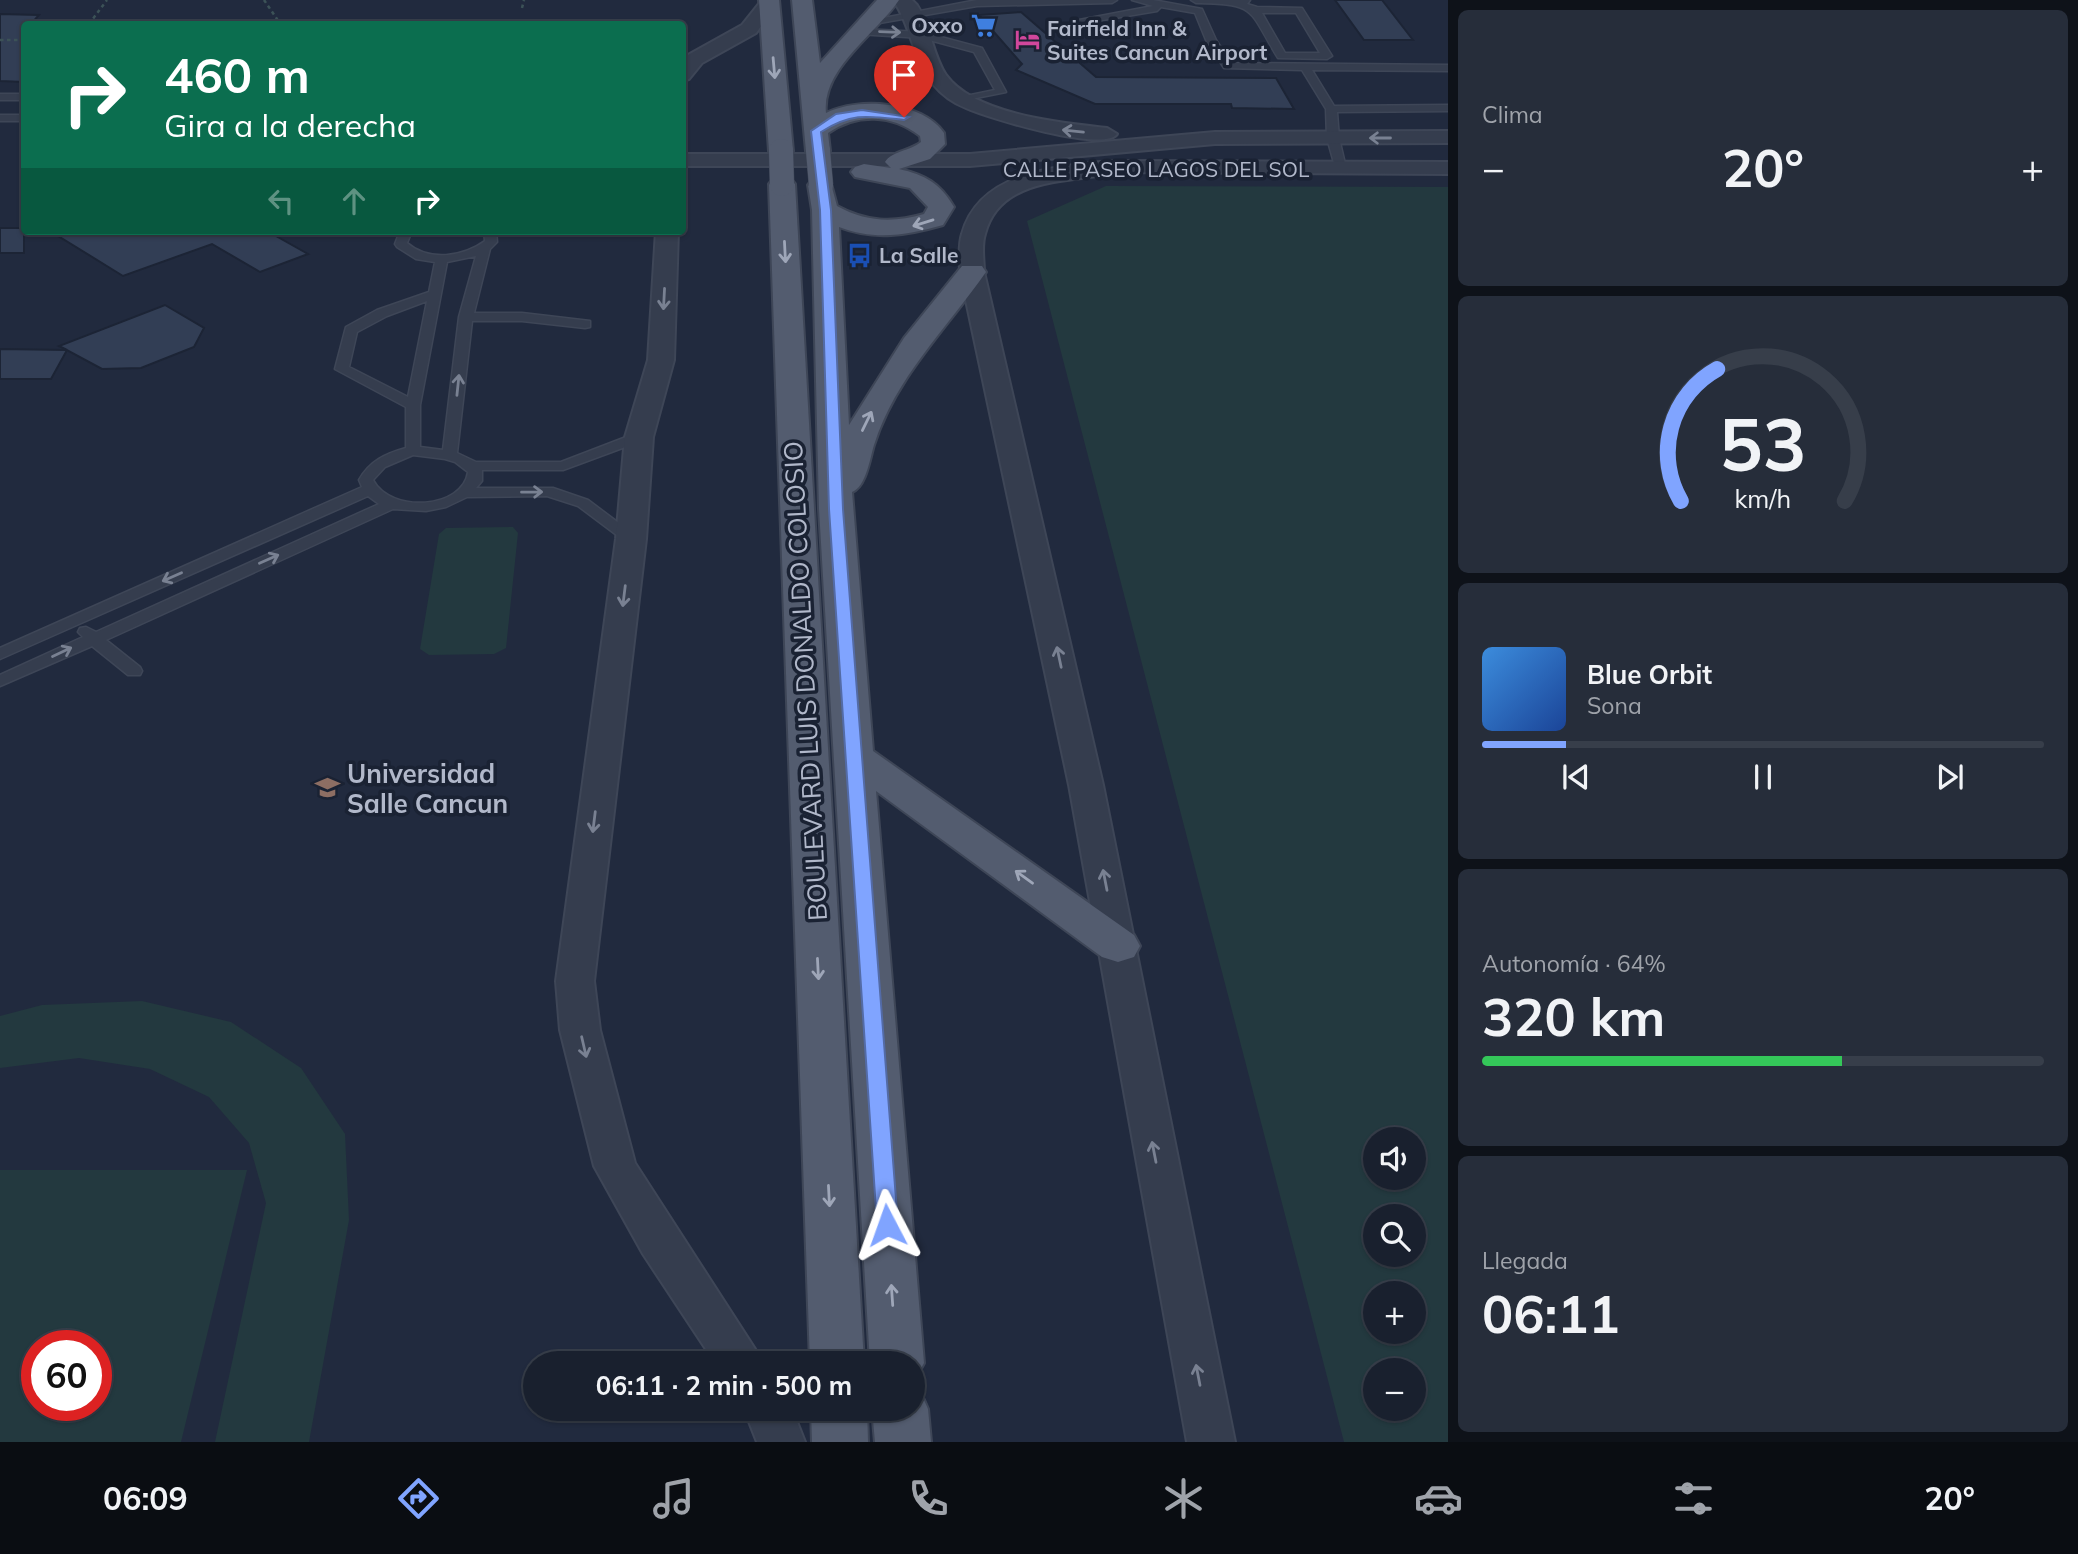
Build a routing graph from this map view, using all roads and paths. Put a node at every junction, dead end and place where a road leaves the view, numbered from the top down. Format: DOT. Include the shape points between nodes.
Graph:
graph roads {
  1 [pos="107,0"];
  2 [pos="264,0"];
  3 [pos="524,0"];
  4 [pos="802,0"];
  5 [pos="889,0"];
  6 [pos="1112,0"];
  7 [pos="1137,0"];
  8 [pos="1197,0"];
  9 [pos="1249,0"];
  10 [pos="769,2"];
  11 [pos="1234,2"];
  12 [pos="1171,5"];
  13 [pos="907,7"];
  14 [pos="522,8"];
  15 [pos="1256,10"];
  16 [pos="91,21"];
  17 [pos="276,21"];
  18 [pos="1079,21"];
  19 [pos="863,27"];
  20 [pos="922,35"];
  21 [pos="0,40"];
  22 [pos="21,40"];
  23 [pos="1305,67"];
  24 [pos="1448,68"];
  25 [pos="686,70"];
  26 [pos="0,97"];
  27 [pos="21,97"];
  28 [pos="965,99"];
  29 [pos="813,103"];
  30 [pos="1448,108"];
  31 [pos="1331,109"];
  32 [pos="21,115"];
  33 [pos="0,118"];
  34 [pos="1448,137"];
  35 [pos="1215,138"];
  36 [pos="1332,138"];
  37 [pos="686,160"];
  38 [pos="897,162"];
  39 [pos="1112,167"];
  40 [pos="1340,168"];
  41 [pos="1448,168"];
  42 [pos="686,169"];
  43 [pos="820,169"];
  44 [pos="864,172"];
  45 [pos="404,235"];
  46 [pos="490,235"];
  47 [pos="667,235"];
  48 [pos="484,248"];
  49 [pos="442,258"];
  50 [pos="972,272"];
  51 [pos="433,295"];
  52 [pos="466,317"];
  53 [pos="585,324"];
  54 [pos="413,405"];
  55 [pos="639,437"];
  56 [pos="413,451"];
  57 [pos="450,453"];
  58 [pos="471,466"];
  59 [pos="369,490"];
  60 [pos="464,492"];
  61 [pos="392,504"];
  62 [pos="836,509"];
  63 [pos="631,539"];
  64 [pos="72,621"];
  65 [pos="92,638"];
  66 [pos="0,654"];
  67 [pos="134,671"];
  68 [pos="0,681"];
  69 [pos="854,756"];
  70 [pos="1118,946"];
  71 [pos="733,1351"];
  72 [pos="836,1351"];
  73 [pos="896,1351"];
  74 [pos="773,1421"];
  75 [pos="839,1421"];
  76 [pos="901,1421"];
  77 [pos="781,1442"];
  78 [pos="840,1442"];
  79 [pos="903,1442"];
  80 [pos="1211,1442"];
  1 -- 16 [label="path"];
  2 -- 17 [label="path"];
  3 -- 14 [label="path"];
  4 -- 29 [label="main road, BOULEVARD LUIS DONALDO COLOSIO"];
  5 -- 19 [label="main road"];
  6 -- 13 [label="lane"];
  7 -- 12 [label="lane"];
  8 -- 11 [label="lane"];
  9 -- 11 [label="lane"];
  10 -- 25 [label="street" via="749,29 695,59"];
  10 -- 72 [label="main road, BOULEVARD LUIS DONALDO COLOSIO, one-way" via="781,168"];
  11 -- 15 [label="lane"];
  12 -- 18 [label="lane"];
  12 -- 23 [label="lane" via="1199,11 1228,66"];
  13 -- 19 [label="lane"];
  13 -- 20 [label="street"];
  15 -- 15 [label="lane" via="1282,56 1327,56 1299,10"];
  19 -- 20 [label="lane, one-way"];
  19 -- 29 [label="main road" via="832,61"];
  20 -- 28 [label="street" via="939,79"];
  20 -- 28 [label="lane" via="978,50 1001,92"];
  21 -- 22 [label="path"];
  23 -- 24 [label="lane"];
  23 -- 31 [label="lane"];
  26 -- 27 [label="lane"];
  35 -- 28 [label="street, one-way" via="1122,136 1053,128"];
  29 -- 43 [label="main road, BOULEVARD LUIS DONALDO COLOSIO"];
  30 -- 31 [label="lane"];
  31 -- 36 [label="lane"];
  32 -- 33 [label="lane"];
  34 -- 36 [label="street, CALLE PASEO LAGOS DEL SOL, one-way"];
  35 -- 36 [label="street, CALLE PASEO LAGOS DEL SOL"];
  35 -- 38 [label="street, CALLE PASEO LAGOS DEL SOL"];
  36 -- 40 [label="lane"];
  37 -- 38 [label="street, CALLE PASEO LAGOS DEL SOL"];
  38 -- 43 [label="main road" via="933,144 932,133 918,121 890,113 862,113 839,116"];
  39 -- 40 [label="street, CALLE PASEO LAGOS DEL SOL"];
  39 -- 44 [label="street, CALLE PASEO LAGOS DEL SOL"];
  39 -- 50 [label="street" via="1031,180 1003,192 982,212 973,234"];
  40 -- 41 [label="street, CALLE PASEO LAGOS DEL SOL"];
  42 -- 44 [label="street, CALLE PASEO LAGOS DEL SOL"];
  44 -- 43 [label="main road, one-way" via="917,180 935,192 941,207 934,219 908,227 875,229 847,224"];
  43 -- 62 [label="main road, BOULEVARD LUIS DONALDO COLOSIO"];
  45 -- 49 [label="lane" via="401,244 405,250"];
  46 -- 48 [label="lane" via="491,242"];
  47 -- 55 [label="street, one-way" via="662,360"];
  48 -- 49 [label="lane"];
  48 -- 52 [label="lane"];
  49 -- 51 [label="lane"];
  62 -- 50 [label="main road, one-way" via="865,422 914,344"];
  70 -- 50 [label="street, one-way" via="1026,504"];
  51 -- 54 [label="lane"];
  51 -- 54 [label="lane" via="351,330 342,369"];
  52 -- 53 [label="lane"];
  57 -- 52 [label="lane, one-way"];
  54 -- 56 [label="lane"];
  55 -- 58 [label="lane" via="563,466"];
  55 -- 63 [label="street"];
  56 -- 57 [label="lane"];
  56 -- 59 [label="lane" via="381,462 366,480"];
  57 -- 58 [label="lane"];
  58 -- 60 [label="lane" via="475,474"];
  59 -- 61 [label="lane"];
  59 -- 64 [label="lane, one-way"];
  60 -- 61 [label="lane" via="439,504"];
  60 -- 63 [label="lane, one-way" via="548,491 583,503"];
  65 -- 61 [label="lane, one-way"];
  62 -- 69 [label="main road, BOULEVARD LUIS DONALDO COLOSIO"];
  63 -- 71 [label="street, one-way" via="575,981 580,1030 615,1167"];
  64 -- 65 [label="lane"];
  64 -- 66 [label="lane"];
  65 -- 67 [label="lane"];
  68 -- 65 [label="lane, one-way"];
  70 -- 69 [label="main road, one-way"];
  73 -- 69 [label="main road, BOULEVARD LUIS DONALDO COLOSIO, one-way"];
  80 -- 70 [label="street, one-way"];
  74 -- 77 [label="street"];
  75 -- 78 [label="main road"];
  76 -- 79 [label="main road"];
}
